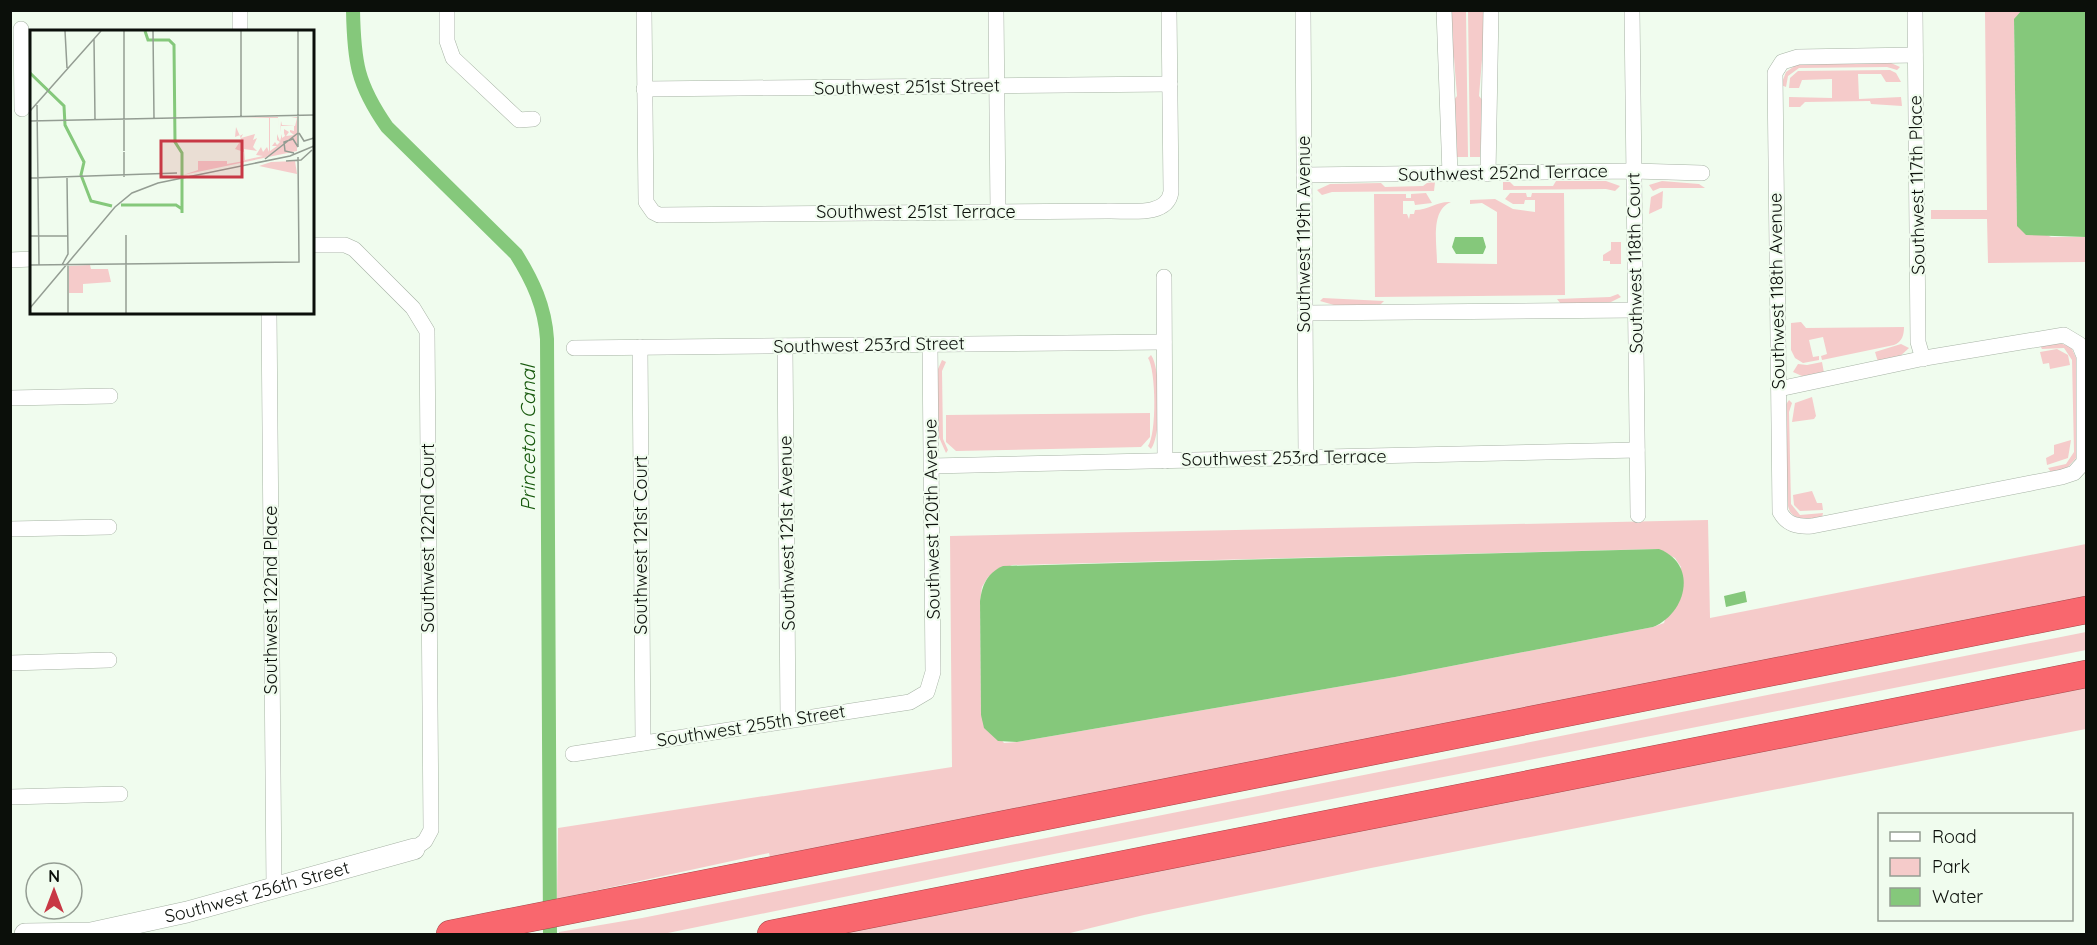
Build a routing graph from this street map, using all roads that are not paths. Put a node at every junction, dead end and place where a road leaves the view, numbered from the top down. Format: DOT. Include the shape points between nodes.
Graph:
graph roads {
  1 [pos="240,10"];
  2 [pos="447,10"];
  3 [pos="644,10"];
  4 [pos="996,10"];
  5 [pos="1169,10"];
  6 [pos="1303,10"];
  7 [pos="1444,10"];
  8 [pos="1491,10"];
  9 [pos="1632,10"];
  10 [pos="1915,10"];
  11 [pos="21,29"];
  12 [pos="240,30"];
  13 [pos="1915,55"];
  14 [pos="1170,84"];
  15 [pos="997,86"];
  16 [pos="645,90"];
  17 [pos="21,109"];
  18 [pos="533,119"];
  19 [pos="1634,171"];
  20 [pos="1702,173"];
  21 [pos="1450,174"];
  22 [pos="1488,174"];
  23 [pos="1304,175"];
  24 [pos="998,212"];
  25 [pos="314,245"];
  26 [pos="30,259"];
  27 [pos="10,260"];
  28 [pos="1164,277"];
  29 [pos="1636,310"];
  30 [pos="1305,313"];
  31 [pos="269,314"];
  32 [pos="1164,342"];
  33 [pos="930,345"];
  34 [pos="785,346"];
  35 [pos="640,347"];
  36 [pos="574,348"];
  37 [pos="1923,359"];
  38 [pos="1779,389"];
  39 [pos="110,396"];
  40 [pos="10,398"];
  41 [pos="1637,450"];
  42 [pos="1306,458"];
  43 [pos="1165,461"];
  44 [pos="932,466"];
  45 [pos="1638,514"];
  46 [pos="109,527"];
  47 [pos="10,529"];
  48 [pos="2086,610"];
  49 [pos="109,660"];
  50 [pos="10,663"];
  51 [pos="2086,674"];
  52 [pos="927,692"];
  53 [pos="788,721"];
  54 [pos="643,743"];
  55 [pos="573,754"];
  56 [pos="120,794"];
  57 [pos="10,797"];
  58 [pos="414,849"];
  59 [pos="274,888"];
  60 [pos="26,934"];
  61 [pos="450,934"];
  62 [pos="771,934"];
  1 -- 12 [label="street"];
  2 -- 18 [label="street" via="447,41 456,62 519,120"];
  3 -- 16 [label="street"];
  4 -- 15 [label="street"];
  5 -- 14 [label="street"];
  6 -- 23 [label="street, Southwest 119th Avenue"];
  7 -- 21 [label="street"];
  8 -- 22 [label="street"];
  9 -- 19 [label="street, Southwest 118th Court"];
  10 -- 13 [label="street, Southwest 117th Place"];
  11 -- 17 [label="street"];
  13 -- 37 [label="street, Southwest 117th Place" via="1918,342"];
  13 -- 38 [label="street, Southwest 118th Avenue" via="1800,56 1782,62 1776,71"];
  14 -- 15 [label="street, Southwest 251st Street"];
  14 -- 24 [label="street, Southwest 251st Terrace" via="1169,200 1162,207"];
  15 -- 16 [label="street, Southwest 251st Street"];
  15 -- 24 [label="street"];
  16 -- 24 [label="street, Southwest 251st Terrace" via="646,202 653,212"];
  19 -- 20 [label="street, Southwest 252nd Terrace"];
  19 -- 22 [label="street, Southwest 252nd Terrace"];
  19 -- 29 [label="street, Southwest 118th Court"];
  21 -- 22 [label="street, Southwest 252nd Terrace"];
  21 -- 23 [label="street, Southwest 252nd Terrace"];
  23 -- 30 [label="street, Southwest 119th Avenue"];
  25 -- 58 [label="street, Southwest 122nd Court" via="354,249 413,308 427,331 431,830"];
  26 -- 27 [label="street"];
  28 -- 32 [label="street"];
  29 -- 30 [label="street"];
  29 -- 41 [label="street, Southwest 118th Court"];
  30 -- 42 [label="street, Southwest 119th Avenue"];
  31 -- 59 [label="street, Southwest 122nd Place"];
  32 -- 33 [label="street, Southwest 253rd Street"];
  32 -- 43 [label="street"];
  33 -- 34 [label="street, Southwest 253rd Street"];
  33 -- 44 [label="street, Southwest 120th Avenue"];
  34 -- 35 [label="street, Southwest 253rd Street"];
  34 -- 53 [label="street, Southwest 121st Avenue"];
  35 -- 36 [label="street, Southwest 253rd Street"];
  35 -- 54 [label="street, Southwest 121st Court"];
  37 -- 38 [label="street"];
  37 -- 38 [label="street, Southwest 118th Avenue" via="2058,334 2075,340 2082,350 2084,364 2082,466 2056,479 1798,526 1785,520 1778,504"];
  39 -- 40 [label="street"];
  41 -- 42 [label="street, Southwest 253rd Terrace"];
  41 -- 45 [label="street, Southwest 118th Court"];
  42 -- 43 [label="street, Southwest 253rd Terrace"];
  43 -- 44 [label="street, Southwest 253rd Terrace"];
  44 -- 52 [label="street, Southwest 120th Avenue" via="933,672"];
  46 -- 47 [label="street"];
  48 -- 61 [label="highway"];
  49 -- 50 [label="street"];
  51 -- 62 [label="highway"];
  52 -- 53 [label="street, Southwest 255th Street" via="910,702"];
  53 -- 54 [label="street, Southwest 255th Street"];
  54 -- 55 [label="street, Southwest 255th Street"];
  56 -- 57 [label="street"];
  58 -- 59 [label="street, Southwest 256th Street"];
  59 -- 60 [label="street, Southwest 256th Street" via="91,933"];
}
